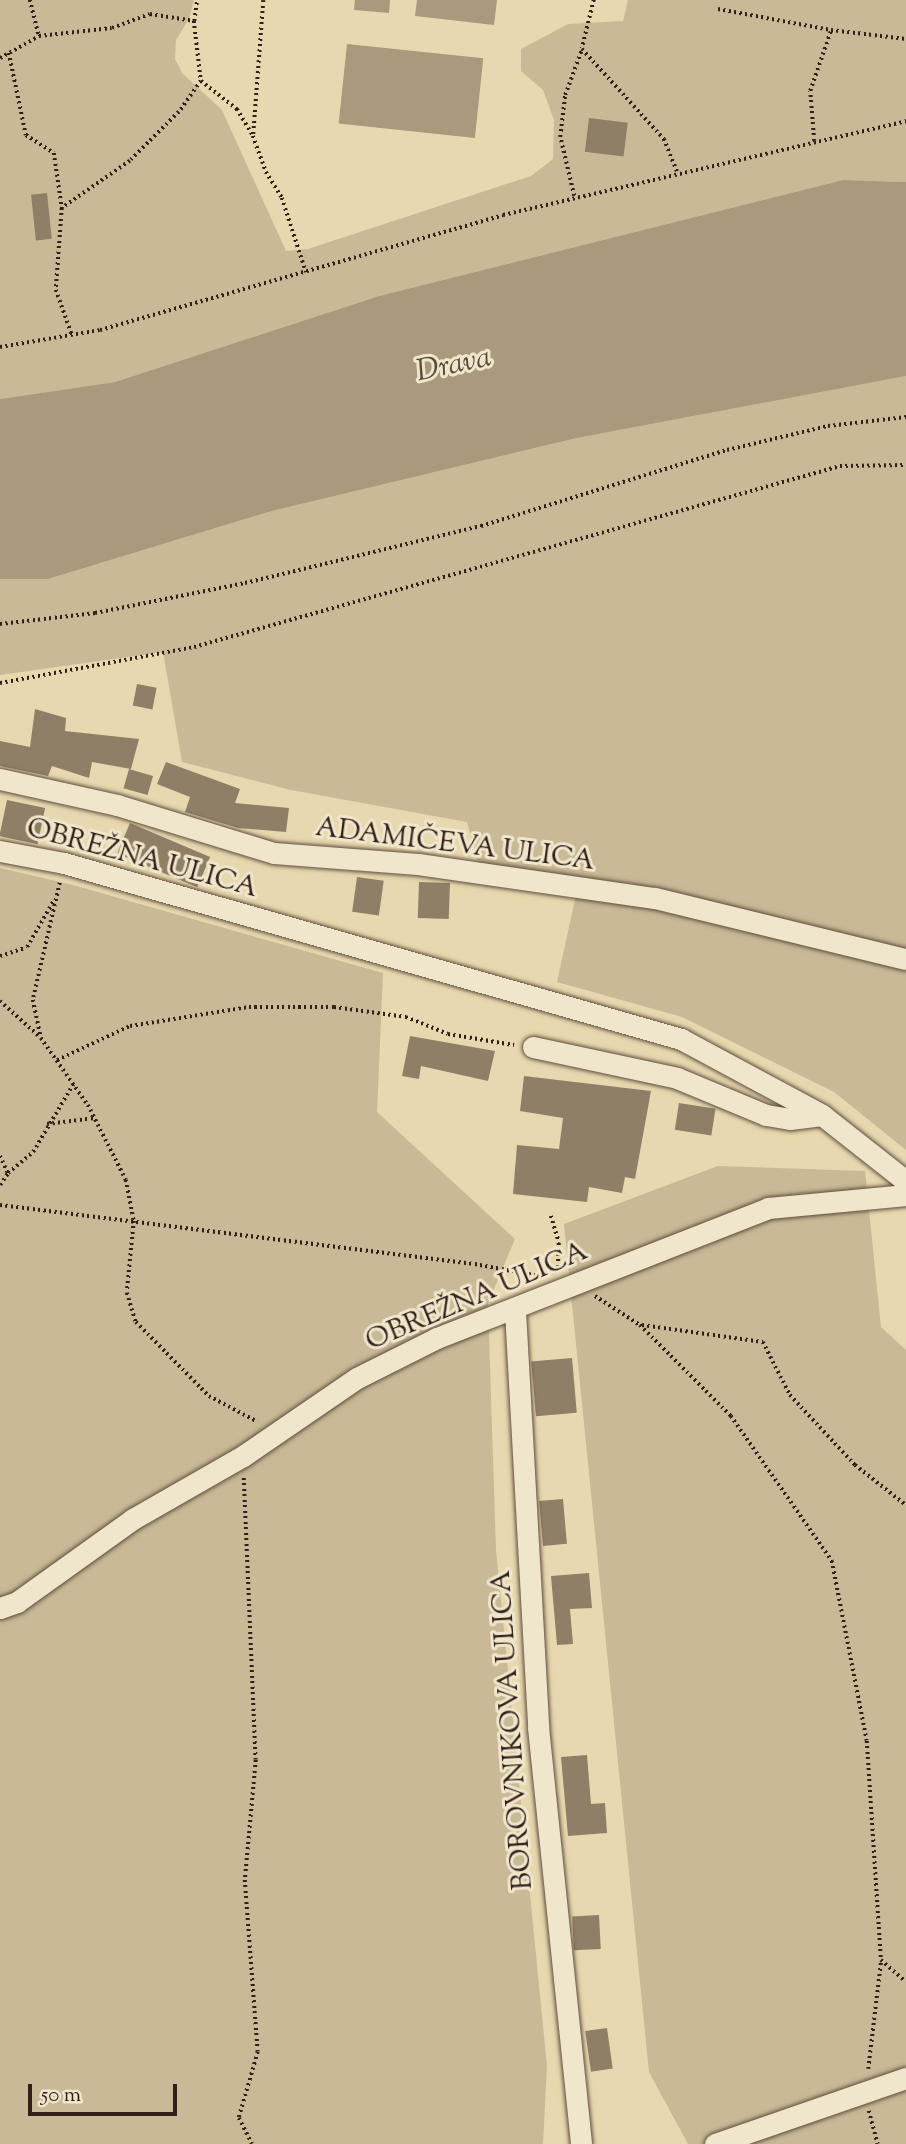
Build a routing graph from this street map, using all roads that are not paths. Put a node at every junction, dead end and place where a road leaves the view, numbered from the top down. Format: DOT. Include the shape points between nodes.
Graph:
graph roads {
  1 [pos="0,779"];
  2 [pos="0,851"];
  3 [pos="906,959"];
  4 [pos="533,1047"];
  5 [pos="822,1115"];
  6 [pos="906,1181"];
  7 [pos="906,1195"];
  8 [pos="515,1311"];
  9 [pos="0,1608"];
  10 [pos="906,2078"];
  11 [pos="581,2144"];
  12 [pos="715,2144"];
  1 -- 3 [label="street, ADAMIČEVA ULICA" via="117,805 274,853 418,864 655,898"];
  2 -- 5 [label="street, OBREŽNA ULICA" via="64,863 681,1039"];
  4 -- 5 [label="street" via="677,1077 766,1115 790,1119"];
  5 -- 6 [label="street, OBREŽNA ULICA"];
  7 -- 8 [label="street, OBREŽNA ULICA" via="768,1208 565,1285"];
  8 -- 9 [label="street, OBREŽNA ULICA" via="437,1338 357,1378 243,1456 133,1518 17,1602"];
  8 -- 11 [label="street, BOROVNIKOVA ULICA" via="538,1727"];
  10 -- 12 [label="street"];
}
